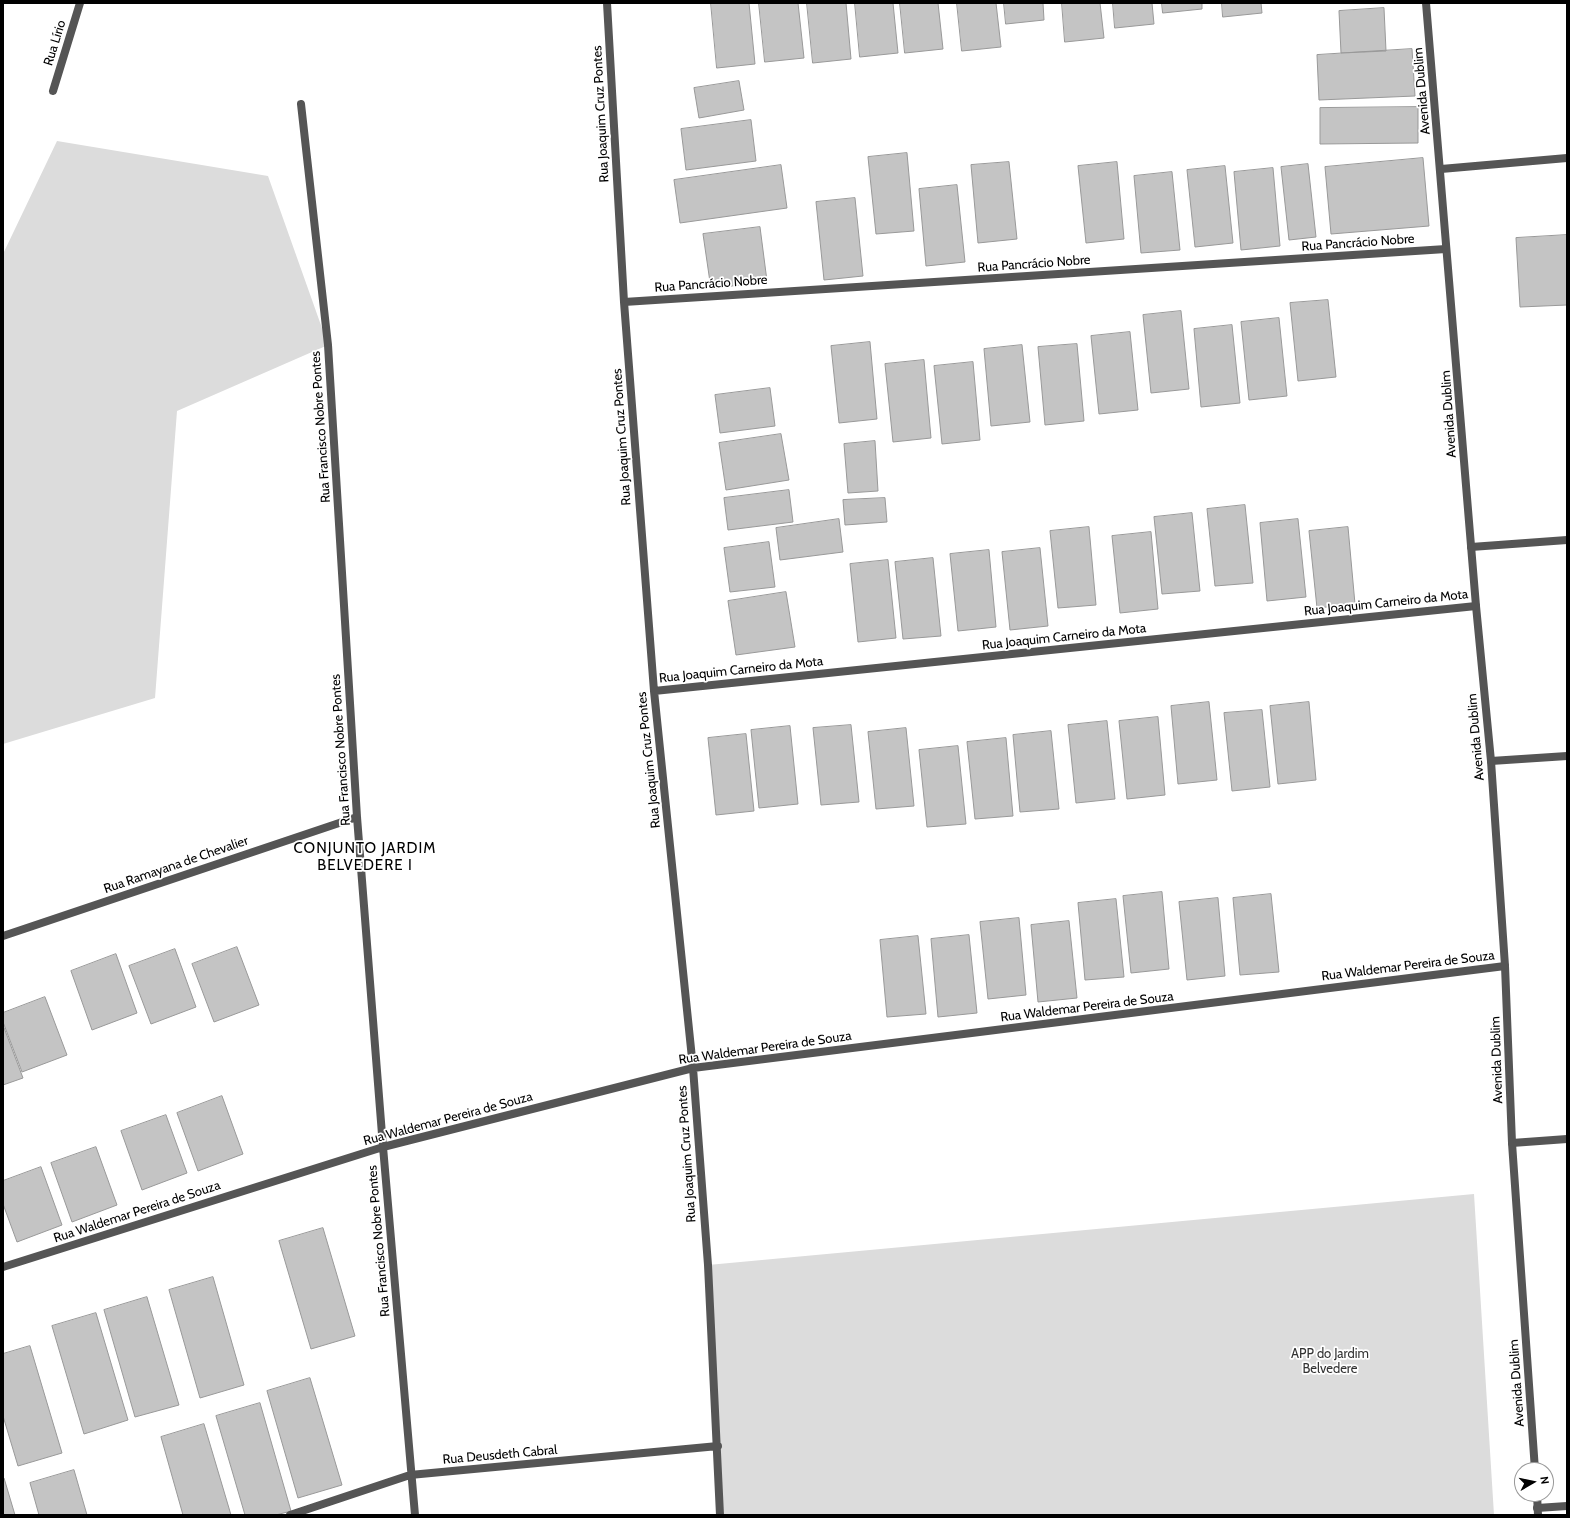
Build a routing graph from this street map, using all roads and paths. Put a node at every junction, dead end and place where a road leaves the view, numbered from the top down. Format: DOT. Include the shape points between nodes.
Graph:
graph roads {
  1 [pos="80,3"];
  2 [pos="607,3"];
  3 [pos="1426,3"];
  4 [pos="53,91"];
  5 [pos="301,104"];
  6 [pos="1567,158"];
  7 [pos="1440,169"];
  8 [pos="1446,249"];
  9 [pos="624,302"];
  10 [pos="1567,540"];
  11 [pos="1471,547"];
  12 [pos="1476,606"];
  13 [pos="654,691"];
  14 [pos="1567,756"];
  15 [pos="1491,761"];
  16 [pos="357,817"];
  17 [pos="3,936"];
  18 [pos="1505,966"];
  19 [pos="693,1068"];
  20 [pos="1567,1139"];
  21 [pos="1512,1143"];
  22 [pos="383,1147"];
  23 [pos="3,1267"];
  24 [pos="718,1446"];
  25 [pos="1534,1462"];
  26 [pos="410,1475"];
  27 [pos="1567,1506"];
  28 [pos="1538,1511"];
  29 [pos="290,1515"];
  30 [pos="415,1515"];
  31 [pos="720,1515"];
  1 -- 4 [label="street, Rua Lírio"];
  2 -- 9 [label="street, Rua Joaquim Cruz Pontes"];
  3 -- 7 [label="street, Avenida Dublim"];
  5 -- 16 [label="street, Rua Francisco Nobre Pontes" via="328,345"];
  6 -- 7 [label="street"];
  7 -- 8 [label="street, Avenida Dublim"];
  8 -- 9 [label="street, Rua Pancrácio Nobre"];
  8 -- 11 [label="street, Avenida Dublim"];
  9 -- 13 [label="street, Rua Joaquim Cruz Pontes"];
  10 -- 11 [label="street"];
  11 -- 12 [label="street, Avenida Dublim"];
  12 -- 13 [label="street, Rua Joaquim Carneiro da Mota"];
  12 -- 15 [label="street, Avenida Dublim"];
  13 -- 19 [label="street, Rua Joaquim Cruz Pontes"];
  14 -- 15 [label="street"];
  15 -- 18 [label="street, Avenida Dublim"];
  16 -- 17 [label="street, Rua Ramayana de Chevalier"];
  16 -- 22 [label="street, Rua Francisco Nobre Pontes"];
  18 -- 19 [label="street, Rua Waldemar Pereira de Souza"];
  18 -- 21 [label="street, Avenida Dublim"];
  19 -- 22 [label="street, Rua Waldemar Pereira de Souza"];
  19 -- 24 [label="street, Rua Joaquim Cruz Pontes"];
  20 -- 21 [label="street"];
  21 -- 25 [label="street, Avenida Dublim"];
  22 -- 23 [label="street, Rua Waldemar Pereira de Souza"];
  22 -- 26 [label="street, Rua Francisco Nobre Pontes"];
  24 -- 26 [label="street, Rua Deusdeth Cabral"];
  24 -- 31 [label="street, Rua Joaquim Cruz Pontes"];
  26 -- 29 [label="street, Rua Deusdeth Cabral"];
  26 -- 30 [label="street, Rua Francisco Nobre Pontes"];
  27 -- 28 [label="street"];
}
